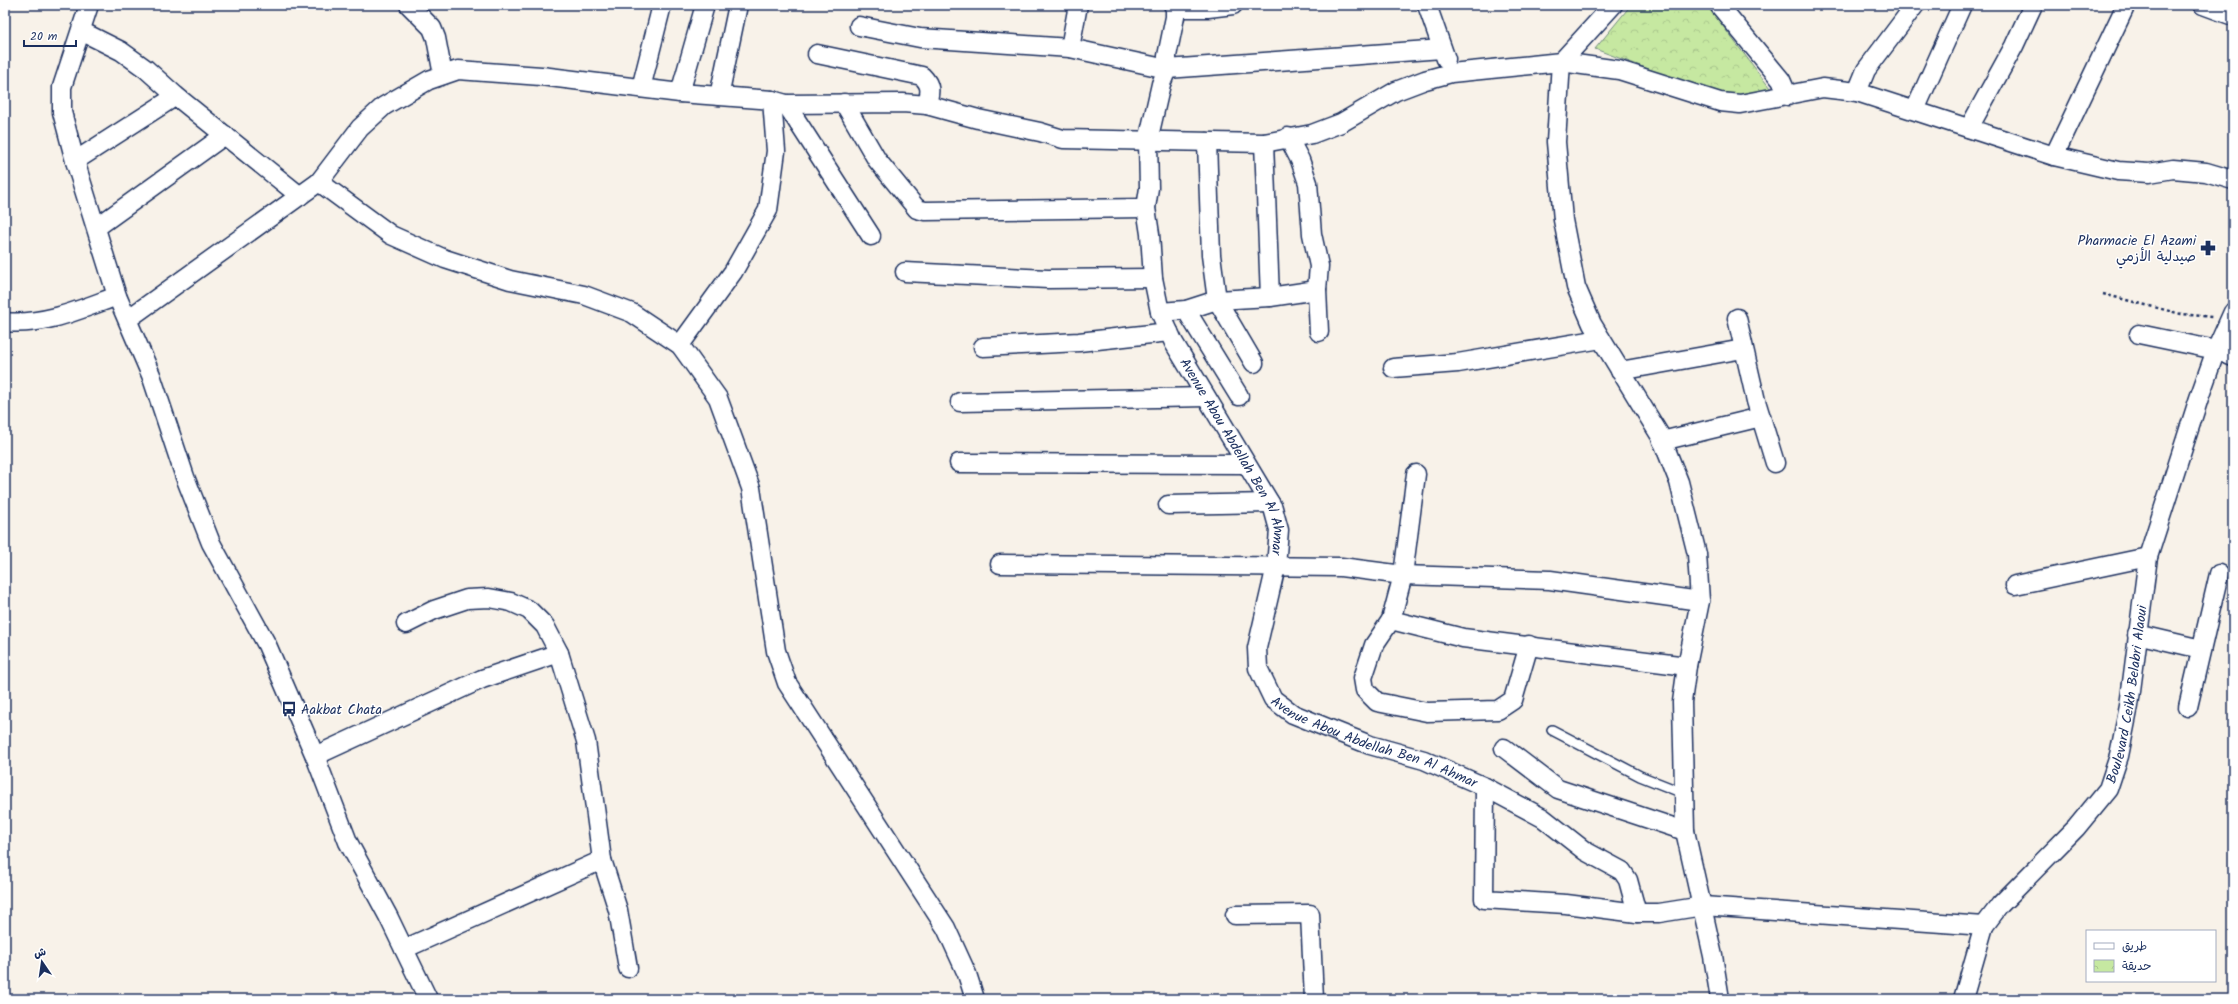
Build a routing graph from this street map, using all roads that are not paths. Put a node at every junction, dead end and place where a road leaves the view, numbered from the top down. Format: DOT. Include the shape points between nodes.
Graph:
graph roads {
  1 [pos="89,5"];
  2 [pos="409,5"];
  3 [pos="662,5"];
  4 [pos="705,5"];
  5 [pos="738,5"];
  6 [pos="1078,5"];
  7 [pos="1233,5"];
  8 [pos="1427,5"];
  9 [pos="1613,5"];
  10 [pos="1719,5"];
  11 [pos="1915,5"];
  12 [pos="1962,5"];
  13 [pos="2033,5"];
  14 [pos="2126,5"];
  15 [pos="2203,5"];
  16 [pos="1174,6"];
  17 [pos="2233,16"];
  18 [pos="859,26"];
  19 [pos="82,30"];
  20 [pos="1070,48"];
  21 [pos="1442,49"];
  22 [pos="818,54"];
  23 [pos="1561,62"];
  24 [pos="1167,69"];
  25 [pos="1451,73"];
  26 [pos="443,75"];
  27 [pos="641,88"];
  28 [pos="1857,92"];
  29 [pos="680,93"];
  30 [pos="176,96"];
  31 [pos="719,96"];
  32 [pos="1788,96"];
  33 [pos="779,102"];
  34 [pos="844,103"];
  35 [pos="927,105"];
  36 [pos="1915,110"];
  37 [pos="1969,128"];
  38 [pos="225,135"];
  39 [pos="1288,137"];
  40 [pos="1148,141"];
  41 [pos="1207,142"];
  42 [pos="1264,143"];
  43 [pos="2054,156"];
  44 [pos="75,161"];
  45 [pos="2233,180"];
  46 [pos="319,182"];
  47 [pos="300,196"];
  48 [pos="1146,208"];
  49 [pos="97,227"];
  50 [pos="871,236"];
  51 [pos="905,272"];
  52 [pos="1153,278"];
  53 [pos="1317,290"];
  54 [pos="117,296"];
  55 [pos="1270,297"];
  56 [pos="1217,300"];
  57 [pos="1186,310"];
  58 [pos="1160,312"];
  59 [pos="2232,316"];
  60 [pos="1737,318"];
  61 [pos="128,319"];
  62 [pos="5,322"];
  63 [pos="1169,332"];
  64 [pos="1319,332"];
  65 [pos="2139,334"];
  66 [pos="1601,339"];
  67 [pos="680,346"];
  68 [pos="983,347"];
  69 [pos="1743,349"];
  70 [pos="2216,350"];
  71 [pos="2233,357"];
  72 [pos="1254,363"];
  73 [pos="1393,368"];
  74 [pos="1620,370"];
  75 [pos="1239,396"];
  76 [pos="1206,397"];
  77 [pos="960,402"];
  78 [pos="1761,417"];
  79 [pos="1662,441"];
  80 [pos="959,463"];
  81 [pos="1775,463"];
  82 [pos="1246,464"];
  83 [pos="1416,474"];
  84 [pos="1270,503"];
  85 [pos="1168,505"];
  86 [pos="2148,557"];
  87 [pos="1000,564"];
  88 [pos="1276,566"];
  89 [pos="2219,574"];
  90 [pos="1403,575"];
  91 [pos="2015,585"];
  92 [pos="1700,601"];
  93 [pos="1391,620"];
  94 [pos="406,624"];
  95 [pos="2137,634"];
  96 [pos="1529,645"];
  97 [pos="2201,649"];
  98 [pos="559,653"];
  99 [pos="1687,666"];
  100 [pos="2188,707"];
  101 [pos="1552,730"];
  102 [pos="1504,748"];
  103 [pos="315,756"];
  104 [pos="1485,787"];
  105 [pos="1684,793"];
  106 [pos="1685,831"];
  107 [pos="602,860"];
  108 [pos="1703,906"];
  109 [pos="1637,913"];
  110 [pos="1235,915"];
  111 [pos="1984,926"];
  112 [pos="404,949"];
  113 [pos="628,968"];
  114 [pos="428,999"];
  115 [pos="974,999"];
  116 [pos="1314,999"];
  117 [pos="1720,999"];
  118 [pos="1963,999"];
  1 -- 19 [label="street"];
  2 -- 26 [label="street" via="432,28"];
  3 -- 27 [label="street"];
  4 -- 29 [label="street"];
  5 -- 31 [label="street"];
  6 -- 20 [label="street"];
  7 -- 16 [label="street" via="1208,8"];
  8 -- 21 [label="street"];
  9 -- 23 [label="street"];
  10 -- 32 [label="street" via="1780,80"];
  11 -- 28 [label="street" via="1866,70"];
  12 -- 36 [label="street"];
  13 -- 37 [label="street" via="2014,46"];
  14 -- 43 [label="street"];
  15 -- 17 [label="street"];
  16 -- 24 [label="street, Avenue Abou Abdellah Ben Al Ahmar" via="1175,17 1166,56"];
  18 -- 20 [label="street" via="920,38"];
  19 -- 30 [label="street" via="146,68"];
  19 -- 44 [label="street" via="62,87 62,112"];
  20 -- 24 [label="street"];
  21 -- 24 [label="street"];
  21 -- 25 [label="street"];
  22 -- 35 [label="street" via="922,76 931,89"];
  23 -- 25 [label="street"];
  23 -- 32 [label="street" via="1620,70 1720,102 1740,104"];
  23 -- 66 [label="street" via="1556,142 1563,220 1576,287"];
  24 -- 40 [label="street, Avenue Abou Abdellah Ben Al Ahmar"];
  25 -- 39 [label="street" via="1396,91 1341,123 1312,134"];
  26 -- 27 [label="street" via="458,70 541,76"];
  26 -- 46 [label="street" via="423,83 384,106 360,128"];
  27 -- 29 [label="street"];
  28 -- 32 [label="street" via="1823,88"];
  28 -- 36 [label="street"];
  29 -- 31 [label="street"];
  30 -- 38 [label="street"];
  30 -- 44 [label="street"];
  31 -- 33 [label="street"];
  33 -- 34 [label="street"];
  33 -- 50 [label="street"];
  33 -- 67 [label="street" via="768,210 733,272"];
  34 -- 35 [label="street"];
  34 -- 48 [label="street" via="877,160 917,209 925,211"];
  35 -- 40 [label="street" via="1063,139"];
  36 -- 37 [label="street"];
  37 -- 43 [label="street"];
  38 -- 47 [label="street"];
  38 -- 49 [label="street"];
  39 -- 42 [label="street"];
  39 -- 53 [label="street" via="1300,160 1308,184 1312,234 1319,266"];
  40 -- 41 [label="street"];
  40 -- 48 [label="street, Avenue Abou Abdellah Ben Al Ahmar" via="1149,188"];
  41 -- 42 [label="street"];
  41 -- 56 [label="street" via="1211,255"];
  42 -- 55 [label="street"];
  43 -- 45 [label="street" via="2118,171 2149,173 2174,169 2206,172"];
  44 -- 49 [label="street"];
  46 -- 47 [label="street"];
  46 -- 67 [label="street" via="398,238 445,259 510,280 584,295 632,313"];
  47 -- 61 [label="street"];
  48 -- 52 [label="street, Avenue Abou Abdellah Ben Al Ahmar"];
  49 -- 54 [label="street"];
  51 -- 52 [label="street" via="1048,279"];
  52 -- 58 [label="street, Avenue Abou Abdellah Ben Al Ahmar"];
  53 -- 55 [label="street"];
  53 -- 64 [label="street"];
  54 -- 61 [label="street"];
  54 -- 62 [label="street" via="54,318 19,323"];
  55 -- 56 [label="street"];
  56 -- 57 [label="street"];
  56 -- 72 [label="street"];
  57 -- 58 [label="street"];
  57 -- 75 [label="street"];
  58 -- 63 [label="street, Avenue Abou Abdellah Ben Al Ahmar"];
  59 -- 70 [label="street, Boulevard Ceikh Belabri Alaoui"];
  60 -- 69 [label="street"];
  61 -- 103 [label="street" via="151,375 211,543 267,644"];
  63 -- 68 [label="street" via="1079,342"];
  63 -- 76 [label="street, Avenue Abou Abdellah Ben Al Ahmar"];
  65 -- 70 [label="street"];
  66 -- 73 [label="street" via="1458,363"];
  66 -- 74 [label="street"];
  67 -- 115 [label="street" via="718,398 751,488 776,651 787,683 946,928 967,974"];
  69 -- 74 [label="street"];
  69 -- 78 [label="street"];
  70 -- 71 [label="street"];
  70 -- 86 [label="street, Boulevard Ceikh Belabri Alaoui" via="2168,489"];
  74 -- 79 [label="street"];
  76 -- 77 [label="street"];
  76 -- 82 [label="street, Avenue Abou Abdellah Ben Al Ahmar"];
  78 -- 79 [label="street"];
  78 -- 81 [label="street"];
  79 -- 92 [label="street" via="1679,482 1697,554"];
  80 -- 82 [label="street"];
  82 -- 84 [label="street, Avenue Abou Abdellah Ben Al Ahmar"];
  83 -- 90 [label="street"];
  84 -- 85 [label="street"];
  84 -- 88 [label="street, Avenue Abou Abdellah Ben Al Ahmar" via="1279,530"];
  86 -- 91 [label="street"];
  86 -- 95 [label="street, Boulevard Ceikh Belabri Alaoui"];
  87 -- 88 [label="street"];
  88 -- 90 [label="street" via="1340,567"];
  88 -- 104 [label="street, Avenue Abou Abdellah Ben Al Ahmar" via="1257,648 1258,668 1273,699 1293,714 1370,745 1424,760"];
  89 -- 97 [label="street"];
  90 -- 92 [label="street" via="1550,580"];
  90 -- 93 [label="street"];
  92 -- 99 [label="street"];
  93 -- 96 [label="street" via="1463,638"];
  93 -- 96 [label="street" via="1374,645 1363,678 1365,690 1377,702 1427,712 1498,710 1513,700"];
  94 -- 98 [label="street" via="434,610 467,599 489,598 511,602 529,610 545,626"];
  95 -- 97 [label="street"];
  95 -- 111 [label="street, Boulevard Ceikh Belabri Alaoui" via="2129,706 2119,756 2108,789 2076,828 2000,905"];
  96 -- 99 [label="street"];
  97 -- 100 [label="street"];
  98 -- 103 [label="street" via="482,679"];
  98 -- 107 [label="street" via="586,741"];
  99 -- 105 [label="street" via="1682,702"];
  101 -- 105 [label="lane" via="1640,776"];
  102 -- 106 [label="street" via="1558,789"];
  103 -- 112 [label="street" via="348,842"];
  104 -- 109 [label="street, Avenue Abou Abdellah Ben Al Ahmar" via="1543,818 1586,851 1622,871 1628,880"];
  104 -- 109 [label="street" via="1484,898 1566,904"];
  105 -- 106 [label="street"];
  106 -- 108 [label="street"];
  107 -- 112 [label="street"];
  107 -- 113 [label="street" via="618,910"];
  108 -- 109 [label="street" via="1659,913"];
  108 -- 111 [label="street"];
  108 -- 117 [label="street"];
  110 -- 116 [label="street" via="1310,914"];
  111 -- 118 [label="street, Boulevard Ceikh Belabri Alaoui"];
  112 -- 114 [label="street"];
}
